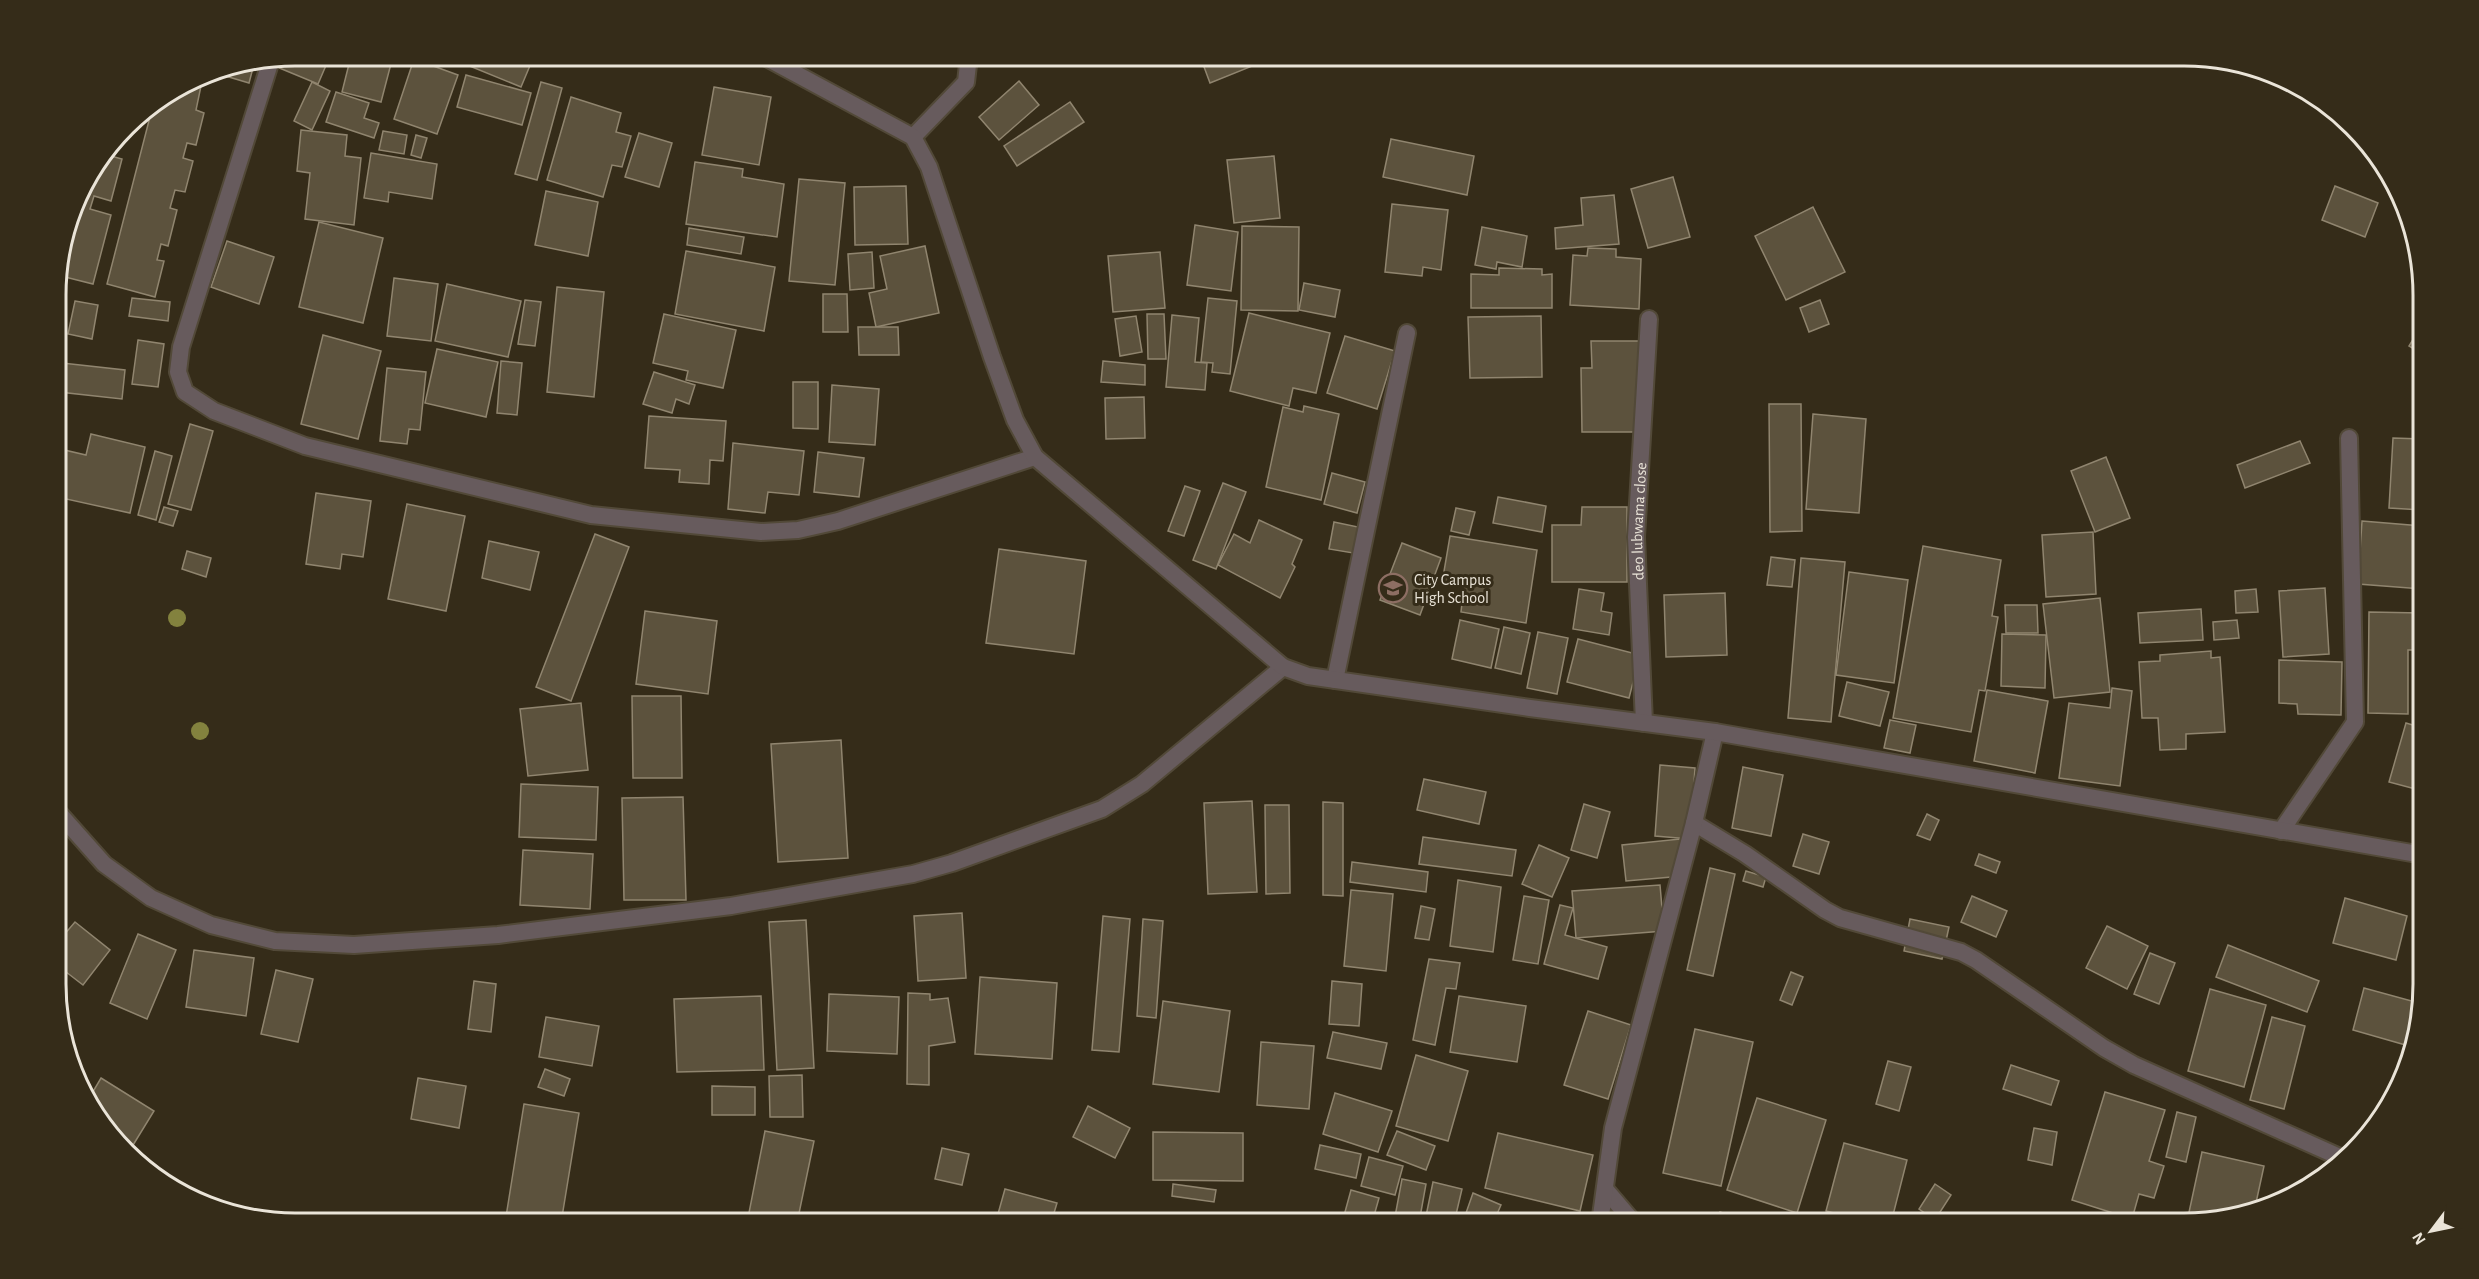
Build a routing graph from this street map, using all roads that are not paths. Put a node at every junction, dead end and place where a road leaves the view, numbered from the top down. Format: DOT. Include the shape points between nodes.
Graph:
graph roads {
  1 [pos="782,66"];
  2 [pos="968,66"];
  3 [pos="269,68"];
  4 [pos="913,137"];
  5 [pos="1649,319"];
  6 [pos="1407,333"];
  7 [pos="2349,438"];
  8 [pos="1035,457"];
  9 [pos="1283,667"];
  10 [pos="1335,680"];
  11 [pos="1644,723"];
  12 [pos="1715,732"];
  13 [pos="66,821"];
  14 [pos="1694,823"];
  15 [pos="2282,831"];
  16 [pos="2413,853"];
  17 [pos="2336,1155"];
  18 [pos="1605,1189"];
  19 [pos="1601,1213"];
  20 [pos="1625,1213"];
  1 -- 4 [label="street"];
  2 -- 4 [label="street" via="966,82"];
  3 -- 8 [label="street" via="181,347 178,372 185,392 214,411 305,446 591,515 761,532 798,530 838,520"];
  4 -- 8 [label="street" via="929,167 1011,409"];
  5 -- 11 [label="street, deo lubwama close" via="1636,537"];
  6 -- 10 [label="street"];
  7 -- 15 [label="street" via="2355,722"];
  8 -- 9 [label="street"];
  9 -- 10 [label="street"];
  9 -- 13 [label="street" via="1143,784 1102,809 913,874 731,906 510,933 354,945 274,941 222,927 151,898 104,864"];
  10 -- 11 [label="street"];
  11 -- 12 [label="street"];
  12 -- 14 [label="street"];
  12 -- 15 [label="street"];
  14 -- 17 [label="street" via="1840,918 1961,952 2134,1065"];
  14 -- 18 [label="street" via="1613,1128"];
  15 -- 16 [label="street"];
  18 -- 19 [label="street"];
  18 -- 20 [label="street"];
}
